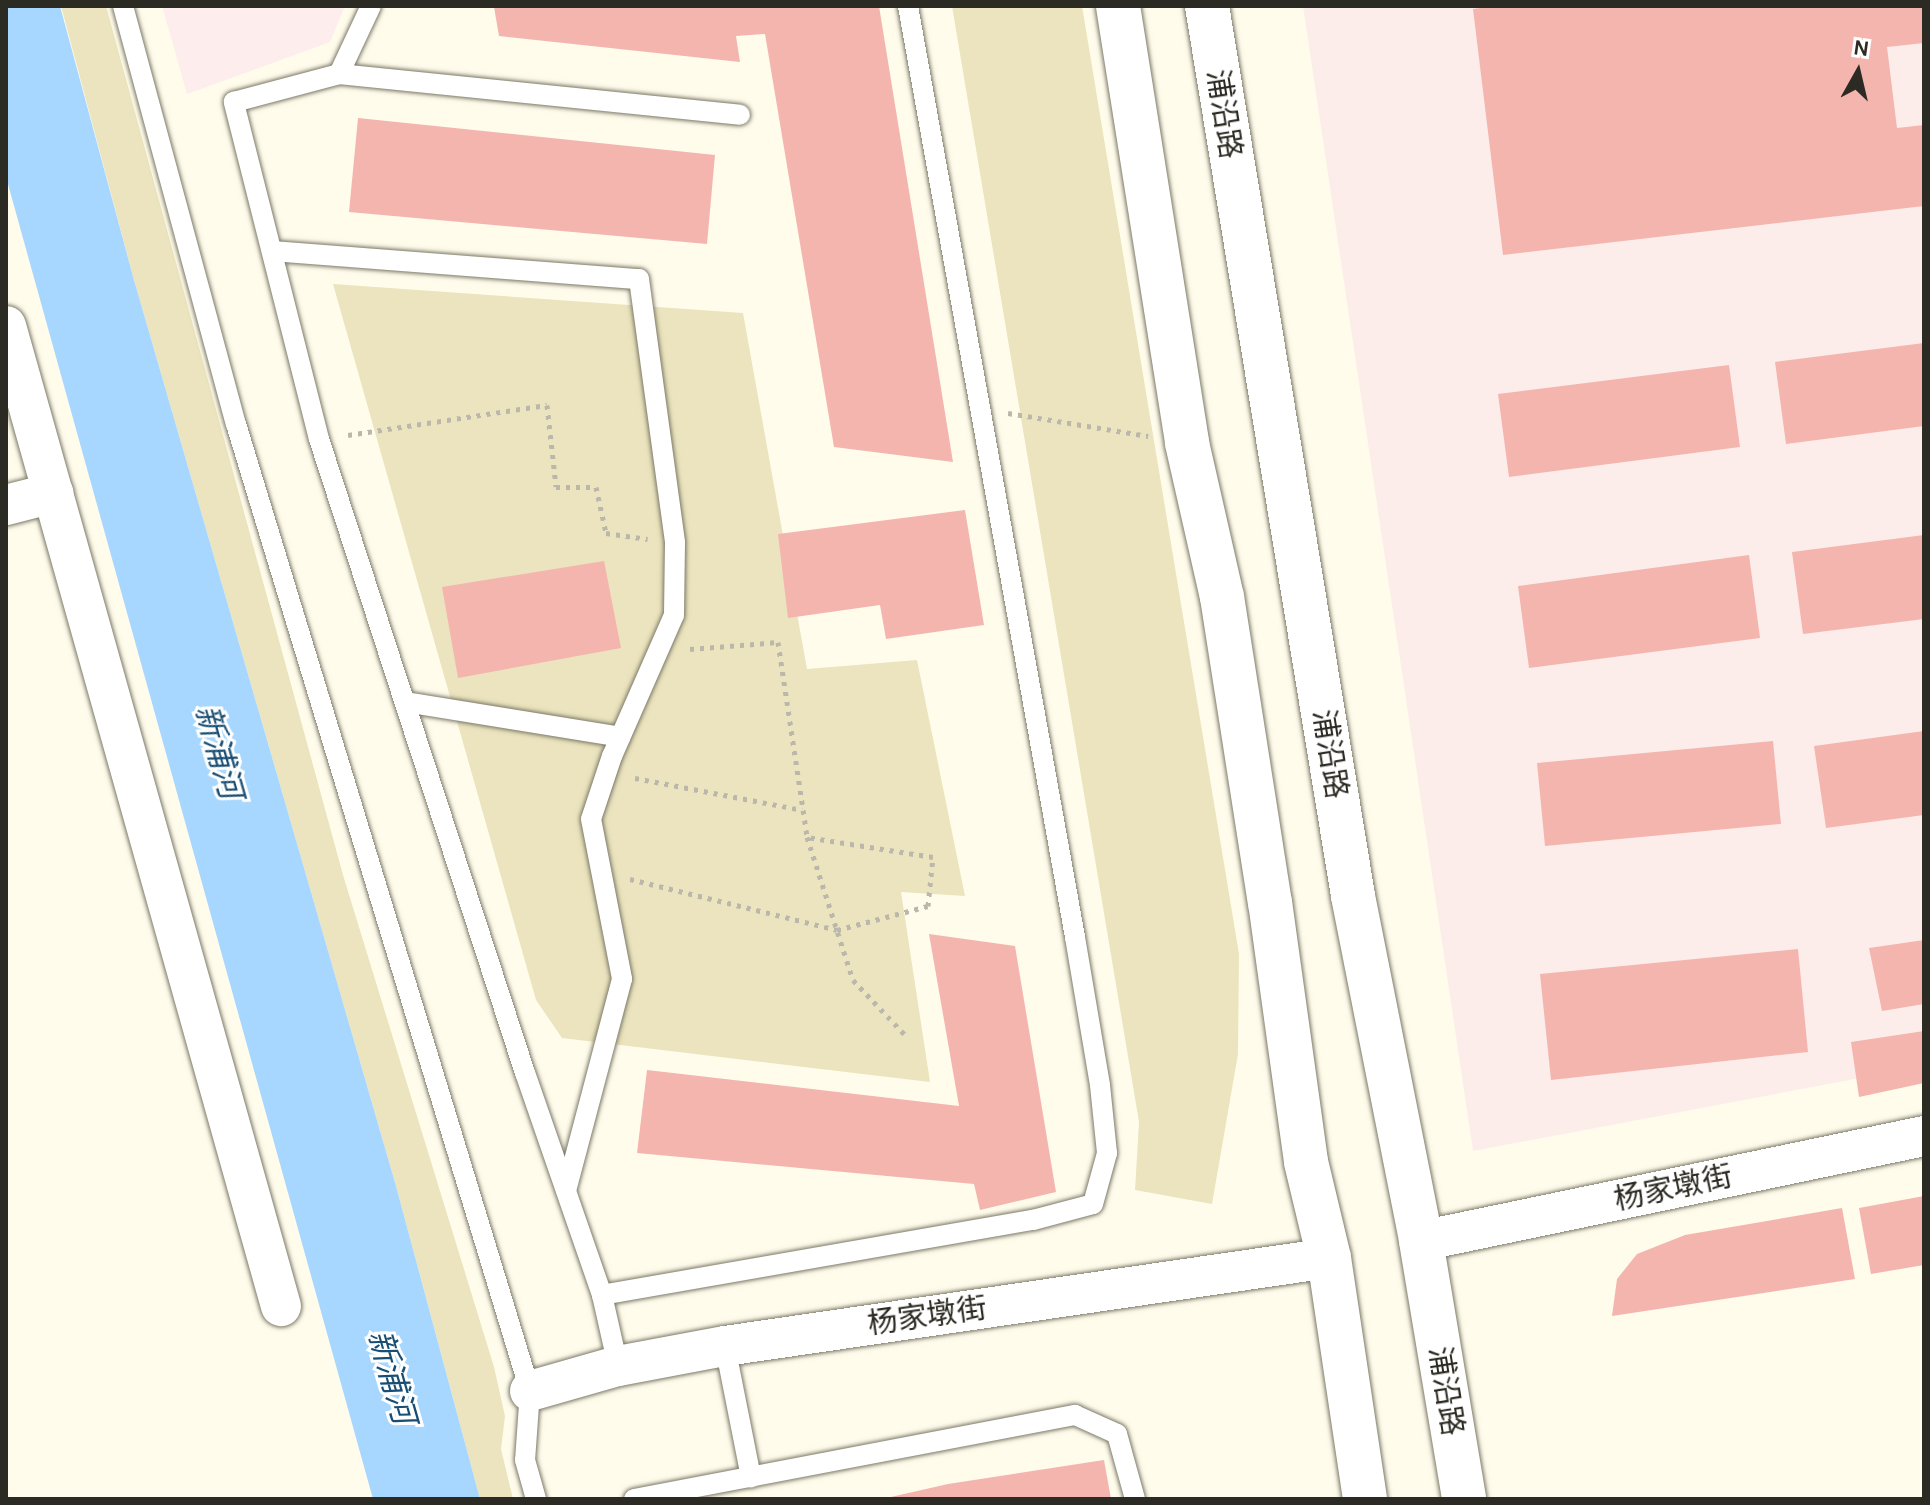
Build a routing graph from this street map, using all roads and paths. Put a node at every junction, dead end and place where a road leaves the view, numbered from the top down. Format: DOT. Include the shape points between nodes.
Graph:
graph roads {
  1 [pos="123,6"];
  2 [pos="371,6"];
  3 [pos="908,6"];
  4 [pos="1118,6"];
  5 [pos="1207,6"];
  6 [pos="339,74"];
  7 [pos="740,115"];
  8 [pos="272,251"];
  9 [pos="6,326"];
  10 [pos="983,409"];
  11 [pos="319,439"];
  12 [pos="1187,443"];
  13 [pos="53,493"];
  14 [pos="6,505"];
  15 [pos="675,543"];
  16 [pos="657,652"];
  17 [pos="405,702"];
  18 [pos="620,737"];
  19 [pos="606,773"];
  20 [pos="803,810"];
  21 [pos="807,837"];
  22 [pos="601,872"];
  23 [pos="837,930"];
  24 [pos="907,1037"];
  25 [pos="1924,1136"];
  26 [pos="566,1191"];
  27 [pos="1421,1241"];
  28 [pos="1329,1258"];
  29 [pos="602,1295"];
  30 [pos="281,1306"];
  31 [pos="725,1346"];
  32 [pos="618,1366"];
  33 [pos="530,1391"];
  34 [pos="751,1477"];
  35 [pos="536,1499"];
  36 [pos="634,1499"];
  37 [pos="1135,1499"];
  38 [pos="1365,1499"];
  39 [pos="1464,1499"];
  1 -- 33 [label="lane" via="236,424"];
  2 -- 6 [label="lane"];
  3 -- 10 [label="lane"];
  4 -- 12 [label="main road"];
  5 -- 27 [label="main road, 浦沿路" via="1353,896"];
  6 -- 7 [label="lane"];
  6 -- 8 [label="lane" via="234,102"];
  8 -- 11 [label="lane"];
  8 -- 15 [label="lane" via="639,279"];
  9 -- 13 [label="street"];
  10 -- 12 [label="path"];
  10 -- 29 [label="lane" via="1100,1085 1107,1153 1093,1204 1033,1220"];
  11 -- 15 [label="path" via="547,405 556,487 596,487 606,533"];
  11 -- 17 [label="lane"];
  12 -- 28 [label="main road" via="1222,597 1306,1162"];
  13 -- 14 [label="street"];
  13 -- 30 [label="street"];
  15 -- 16 [label="lane" via="674,615"];
  16 -- 18 [label="lane"];
  16 -- 20 [label="path" via="778,642"];
  17 -- 18 [label="lane"];
  17 -- 26 [label="lane"];
  18 -- 19 [label="lane"];
  19 -- 20 [label="path"];
  19 -- 22 [label="lane" via="591,819"];
  20 -- 21 [label="path"];
  21 -- 23 [label="path"];
  21 -- 23 [label="path" via="933,857 928,906"];
  22 -- 23 [label="path"];
  22 -- 26 [label="lane" via="622,979"];
  23 -- 24 [label="path" via="853,980"];
  25 -- 27 [label="street, 杨家墩街"];
  26 -- 29 [label="lane"];
  27 -- 39 [label="main road, 浦沿路"];
  28 -- 31 [label="street, 杨家墩街"];
  28 -- 38 [label="main road"];
  29 -- 32 [label="lane"];
  31 -- 32 [label="street, 杨家墩街"];
  31 -- 34 [label="lane"];
  32 -- 33 [label="street, 杨家墩街"];
  33 -- 35 [label="lane" via="525,1460"];
  34 -- 36 [label="lane"];
  34 -- 37 [label="lane" via="1075,1415 1117,1434"];
}
